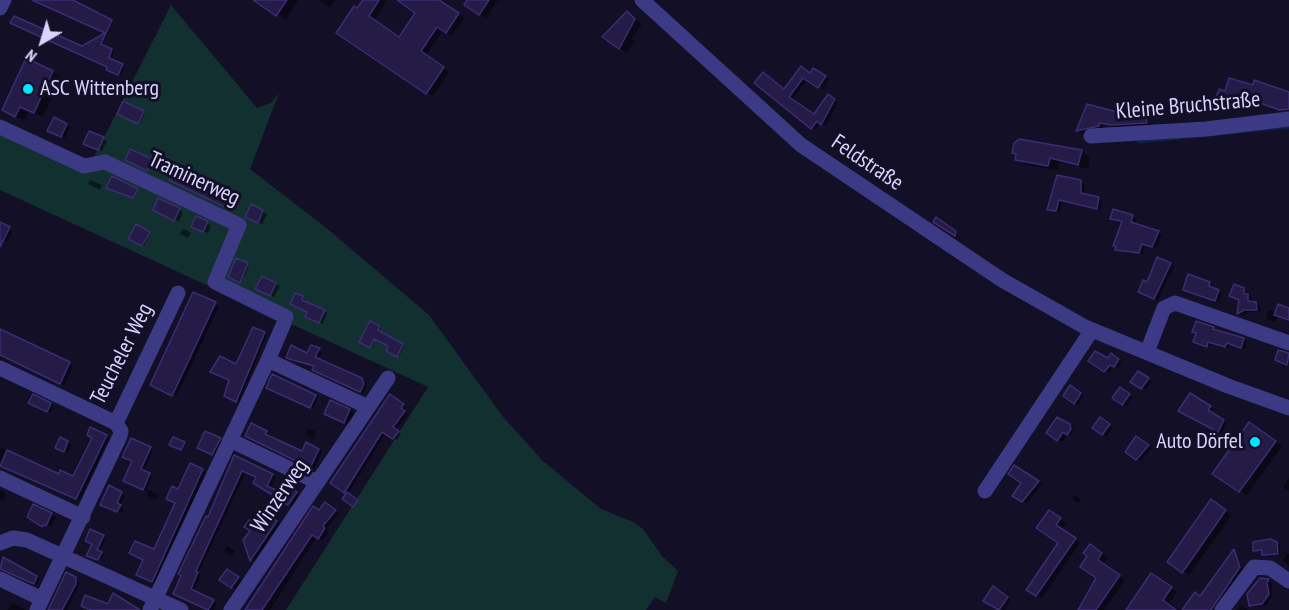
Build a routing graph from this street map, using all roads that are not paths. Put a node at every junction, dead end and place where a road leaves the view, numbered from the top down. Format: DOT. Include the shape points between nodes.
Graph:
graph roads {
  1 [pos="4,0"];
  2 [pos="642,0"];
  3 [pos="0,8"];
  4 [pos="1289,119"];
  5 [pos="0,127"];
  6 [pos="1091,136"];
  7 [pos="178,293"];
  8 [pos="1092,330"];
  9 [pos="1289,343"];
  10 [pos="1147,352"];
  11 [pos="268,360"];
  12 [pos="0,368"];
  13 [pos="388,378"];
  14 [pos="368,407"];
  15 [pos="1289,408"];
  16 [pos="116,423"];
  17 [pos="230,440"];
  18 [pos="0,478"];
  19 [pos="317,482"];
  20 [pos="985,491"];
  21 [pos="83,517"];
  22 [pos="0,543"];
  23 [pos="63,557"];
  24 [pos="0,579"];
  25 [pos="1289,581"];
  26 [pos="39,604"];
  27 [pos="153,604"];
  28 [pos="181,610"];
  29 [pos="231,610"];
  30 [pos="1222,610"];
  1 -- 3 [label="street"];
  2 -- 8 [label="street, Feldstraße" via="801,145 1002,280"];
  4 -- 6 [label="street, Kleine Bruchstraße"];
  5 -- 11 [label="street, Traminerweg" via="84,166 105,162 239,225 215,282 285,320"];
  7 -- 16 [label="street, Teucheler Weg"];
  8 -- 10 [label="street, Feldstraße"];
  8 -- 20 [label="street"];
  9 -- 10 [label="street" via="1175,303 1164,308"];
  10 -- 15 [label="street, Feldstraße"];
  11 -- 14 [label="street"];
  11 -- 17 [label="street, Traminerweg"];
  12 -- 16 [label="street, Teucheler Weg"];
  13 -- 14 [label="street, Winzerweg"];
  14 -- 19 [label="street, Winzerweg"];
  16 -- 21 [label="street" via="120,436"];
  17 -- 19 [label="street"];
  17 -- 27 [label="street, Traminerweg"];
  18 -- 21 [label="street"];
  19 -- 29 [label="street, Winzerweg"];
  21 -- 23 [label="street"];
  22 -- 23 [label="street" via="20,538"];
  23 -- 26 [label="street"];
  23 -- 27 [label="street"];
  24 -- 26 [label="street"];
  25 -- 30 [label="street" via="1270,568 1254,567"];
  27 -- 28 [label="street"];
}
